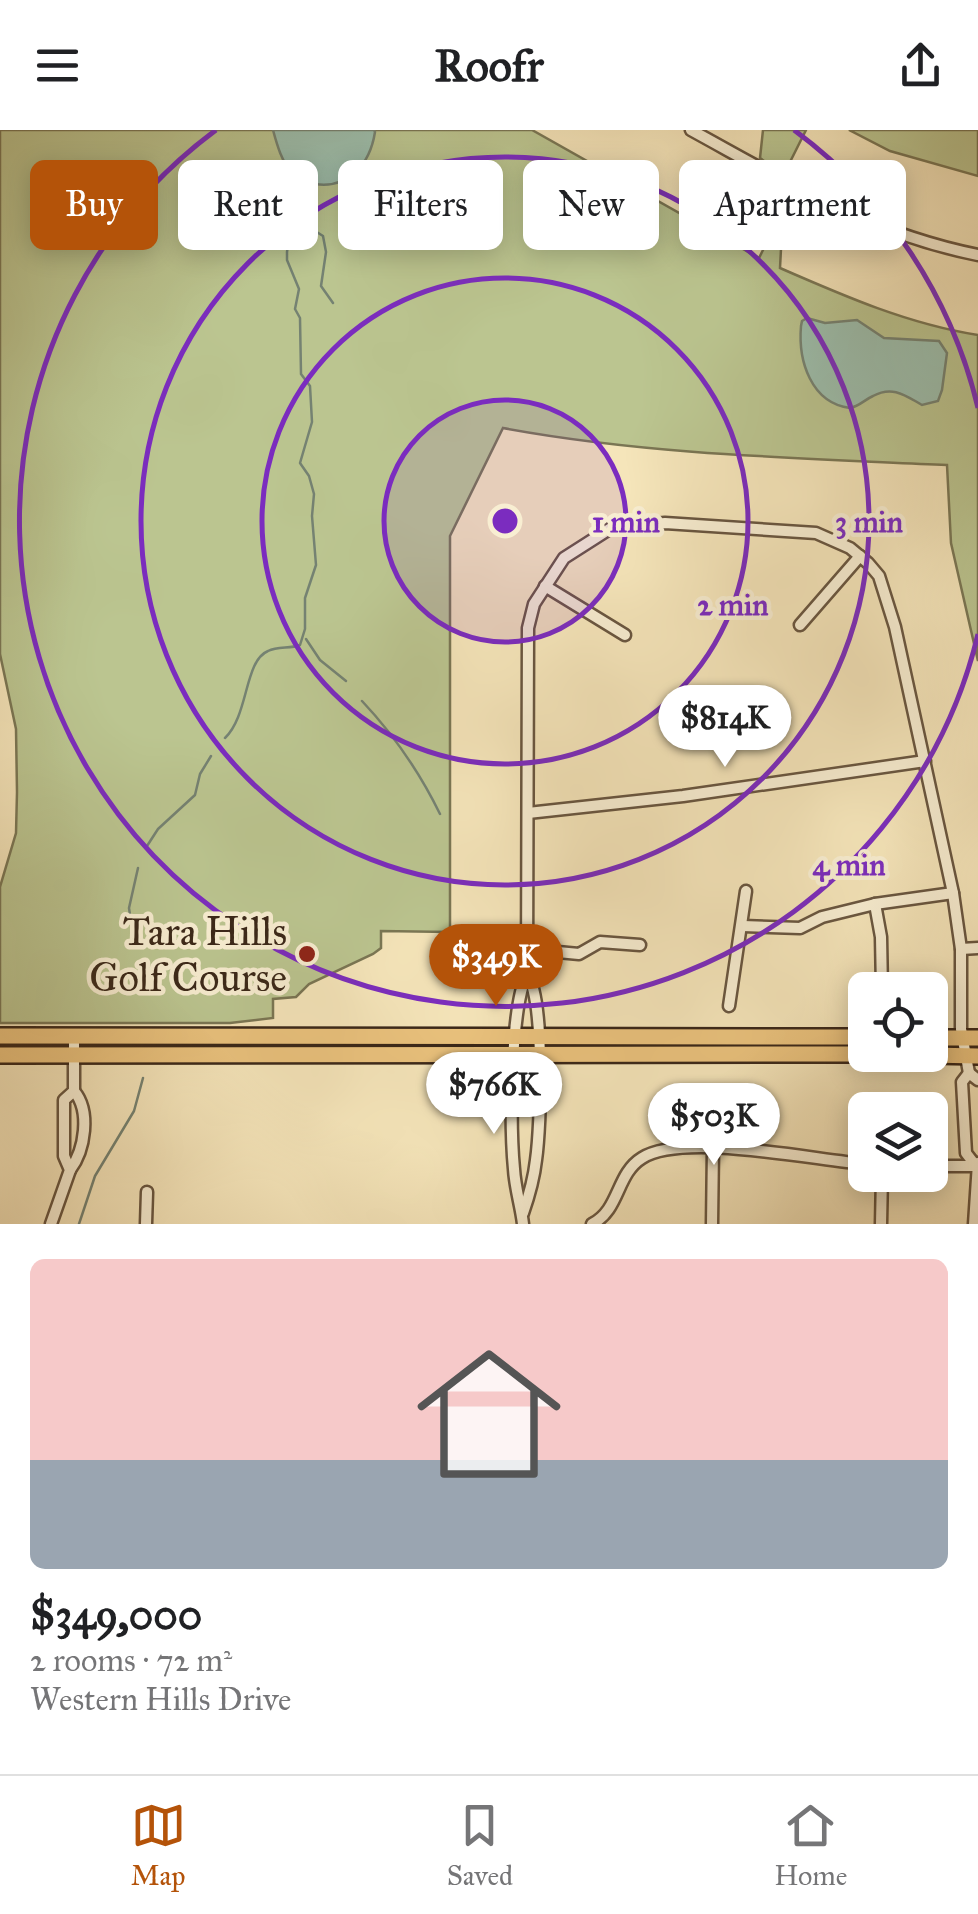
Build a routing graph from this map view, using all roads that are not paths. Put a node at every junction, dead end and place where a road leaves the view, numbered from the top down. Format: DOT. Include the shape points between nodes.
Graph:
graph roads {
  1 [pos="691,130"];
  2 [pos="978,256"];
  3 [pos="860,556"];
  4 [pos="545,586"];
  5 [pos="800,625"];
  6 [pos="624,634"];
  7 [pos="925,761"];
  8 [pos="528,813"];
  9 [pos="746,891"];
  10 [pos="952,893"];
  11 [pos="874,904"];
  12 [pos="743,926"];
  13 [pos="640,945"];
  14 [pos="526,948"];
  15 [pos="960,948"];
  16 [pos="978,948"];
  17 [pos="882,972"];
  18 [pos="527,974"];
  19 [pos="730,1006"];
  20 [pos="0,1036"];
  21 [pos="74,1036"];
  22 [pos="515,1036"];
  23 [pos="538,1036"];
  24 [pos="848,1037"];
  25 [pos="970,1038"];
  26 [pos="515,1054"];
  27 [pos="538,1054"];
  28 [pos="848,1054"];
  29 [pos="0,1055"];
  30 [pos="75,1056"];
  31 [pos="972,1056"];
  32 [pos="974,1076"];
  33 [pos="74,1091"];
  34 [pos="712,1148"];
  35 [pos="848,1162"];
  36 [pos="977,1164"];
  37 [pos="948,1165"];
  38 [pos="70,1170"];
  39 [pos="146,1192"];
  40 [pos="882,1192"];
  41 [pos="523,1219"];
  42 [pos="51,1224"];
  43 [pos="146,1224"];
  44 [pos="592,1224"];
  45 [pos="712,1224"];
  46 [pos="881,1224"];
  47 [pos="974,1224"];
  1 -- 2 [label="street" via="845,214"];
  3 -- 4 [label="street" via="816,533 637,524 588,540 564,558"];
  3 -- 5 [label="street"];
  3 -- 7 [label="street" via="886,594"];
  4 -- 6 [label="street"];
  4 -- 8 [label="street" via="528,628"];
  7 -- 8 [label="street"];
  7 -- 10 [label="street"];
  8 -- 14 [label="street"];
  9 -- 12 [label="street"];
  10 -- 11 [label="street"];
  10 -- 15 [label="street"];
  11 -- 12 [label="street" via="800,928"];
  11 -- 17 [label="street"];
  12 -- 19 [label="street"];
  13 -- 14 [label="street" via="600,942 579,954"];
  14 -- 18 [label="street"];
  15 -- 16 [label="street"];
  15 -- 25 [label="street"];
  18 -- 22 [label="street"];
  18 -- 23 [label="street" via="537,998"];
  20 -- 21 [label="main road"];
  21 -- 22 [label="main road"];
  21 -- 30 [label="street"];
  22 -- 23 [label="main road"];
  22 -- 26 [label="street"];
  23 -- 24 [label="main road"];
  23 -- 27 [label="street"];
  25 -- 31 [label="street"];
  26 -- 27 [label="main road"];
  26 -- 30 [label="main road"];
  26 -- 41 [label="street" via="514,1169"];
  27 -- 28 [label="main road"];
  27 -- 41 [label="street" via="538,1151"];
  29 -- 30 [label="main road"];
  30 -- 33 [label="street"];
  31 -- 32 [label="street"];
  32 -- 36 [label="street" via="962,1082 966,1153"];
  33 -- 38 [label="street" via="64,1100"];
  33 -- 38 [label="street" via="82,1102 83,1136"];
  34 -- 35 [label="street"];
  34 -- 44 [label="street" via="644,1156 630,1168 611,1209"];
  34 -- 45 [label="street"];
  36 -- 37 [label="street"];
  36 -- 47 [label="street"];
  38 -- 42 [label="street"];
  39 -- 43 [label="street"];
  40 -- 46 [label="street"];
}
